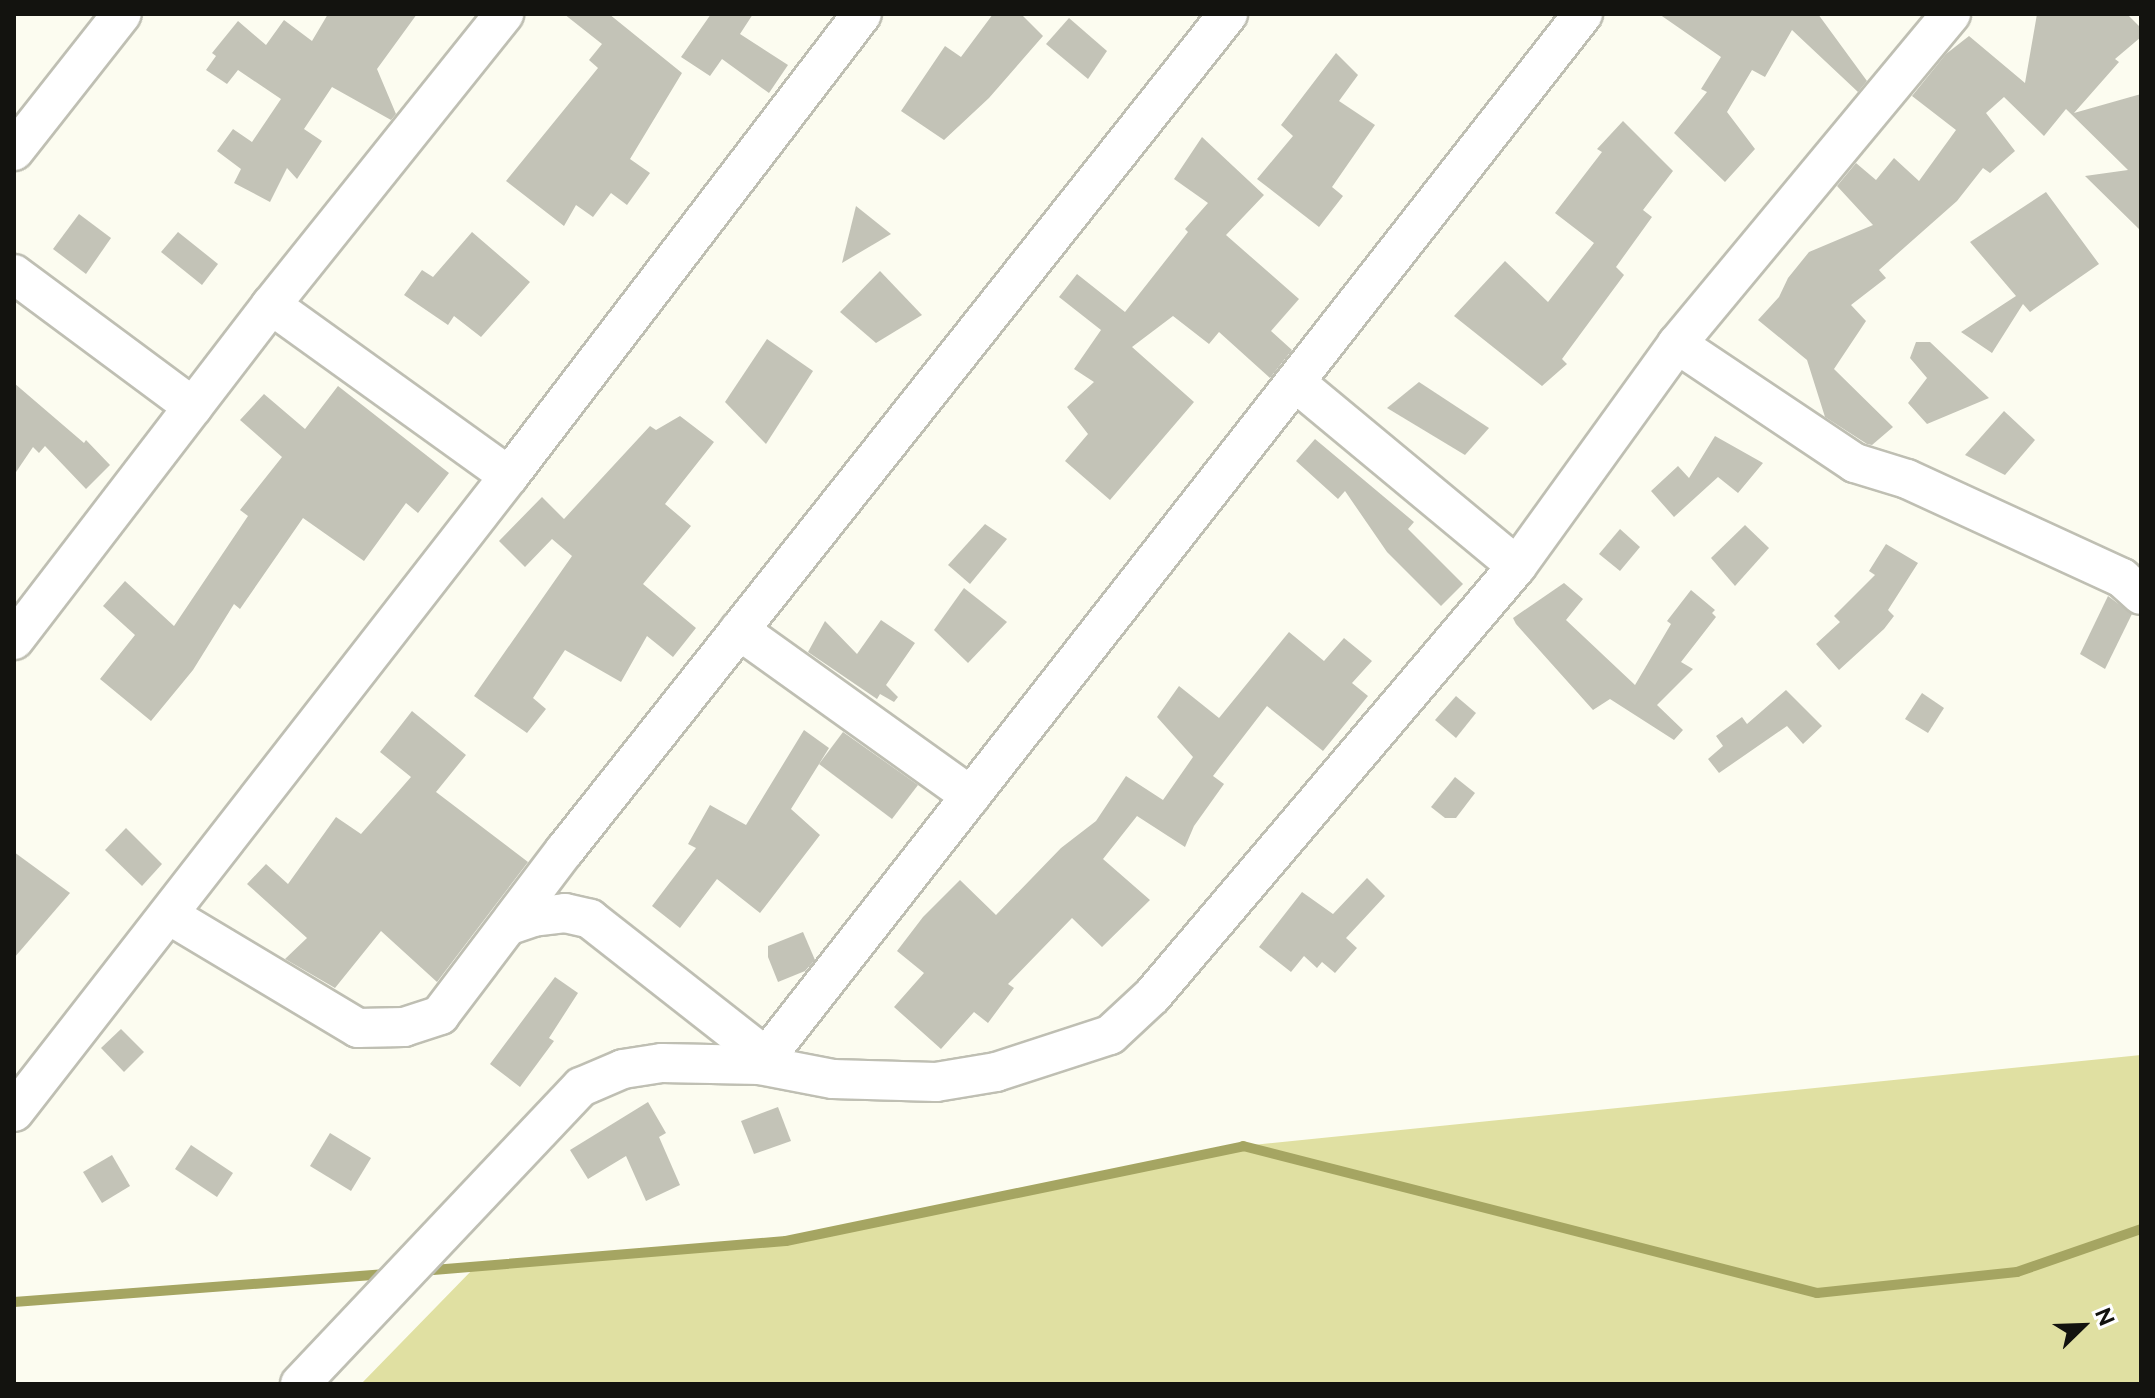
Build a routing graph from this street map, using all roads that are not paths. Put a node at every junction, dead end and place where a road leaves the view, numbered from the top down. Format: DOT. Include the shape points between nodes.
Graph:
graph roads {
  1 [pos="122,14"];
  2 [pos="504,14"];
  3 [pos="862,14"];
  4 [pos="1228,14"];
  5 [pos="1583,14"];
  6 [pos="1951,14"];
  7 [pos="14,151"];
  8 [pos="14,274"];
  9 [pos="271,305"];
  10 [pos="1677,344"];
  11 [pos="1295,382"];
  12 [pos="193,407"];
  13 [pos="509,476"];
  14 [pos="1517,566"];
  15 [pos="2141,595"];
  16 [pos="739,630"];
  17 [pos="14,640"];
  18 [pos="971,796"];
  19 [pos="169,915"];
  20 [pos="510,925"];
  21 [pos="763,1061"];
  22 [pos="14,1112"];
  23 [pos="300,1384"];
  1 -- 7 [label="street"];
  2 -- 9 [label="street"];
  3 -- 13 [label="street"];
  4 -- 16 [label="street"];
  5 -- 11 [label="street"];
  6 -- 10 [label="street"];
  8 -- 12 [label="street"];
  9 -- 12 [label="street"];
  9 -- 13 [label="street"];
  10 -- 14 [label="street"];
  10 -- 15 [label="street" via="1855,463 1907,479 2122,578"];
  11 -- 14 [label="street"];
  11 -- 18 [label="street"];
  12 -- 17 [label="street"];
  13 -- 19 [label="street"];
  14 -- 21 [label="street" via="1152,996 1110,1035 996,1072 936,1082 833,1079"];
  16 -- 18 [label="street"];
  16 -- 20 [label="street"];
  18 -- 21 [label="street"];
  19 -- 20 [label="street" via="358,1028 382,1030 440,1015"];
  19 -- 22 [label="street"];
  20 -- 21 [label="street" via="565,913 590,919"];
  21 -- 23 [label="street" via="662,1063 623,1069 581,1087"];
}
